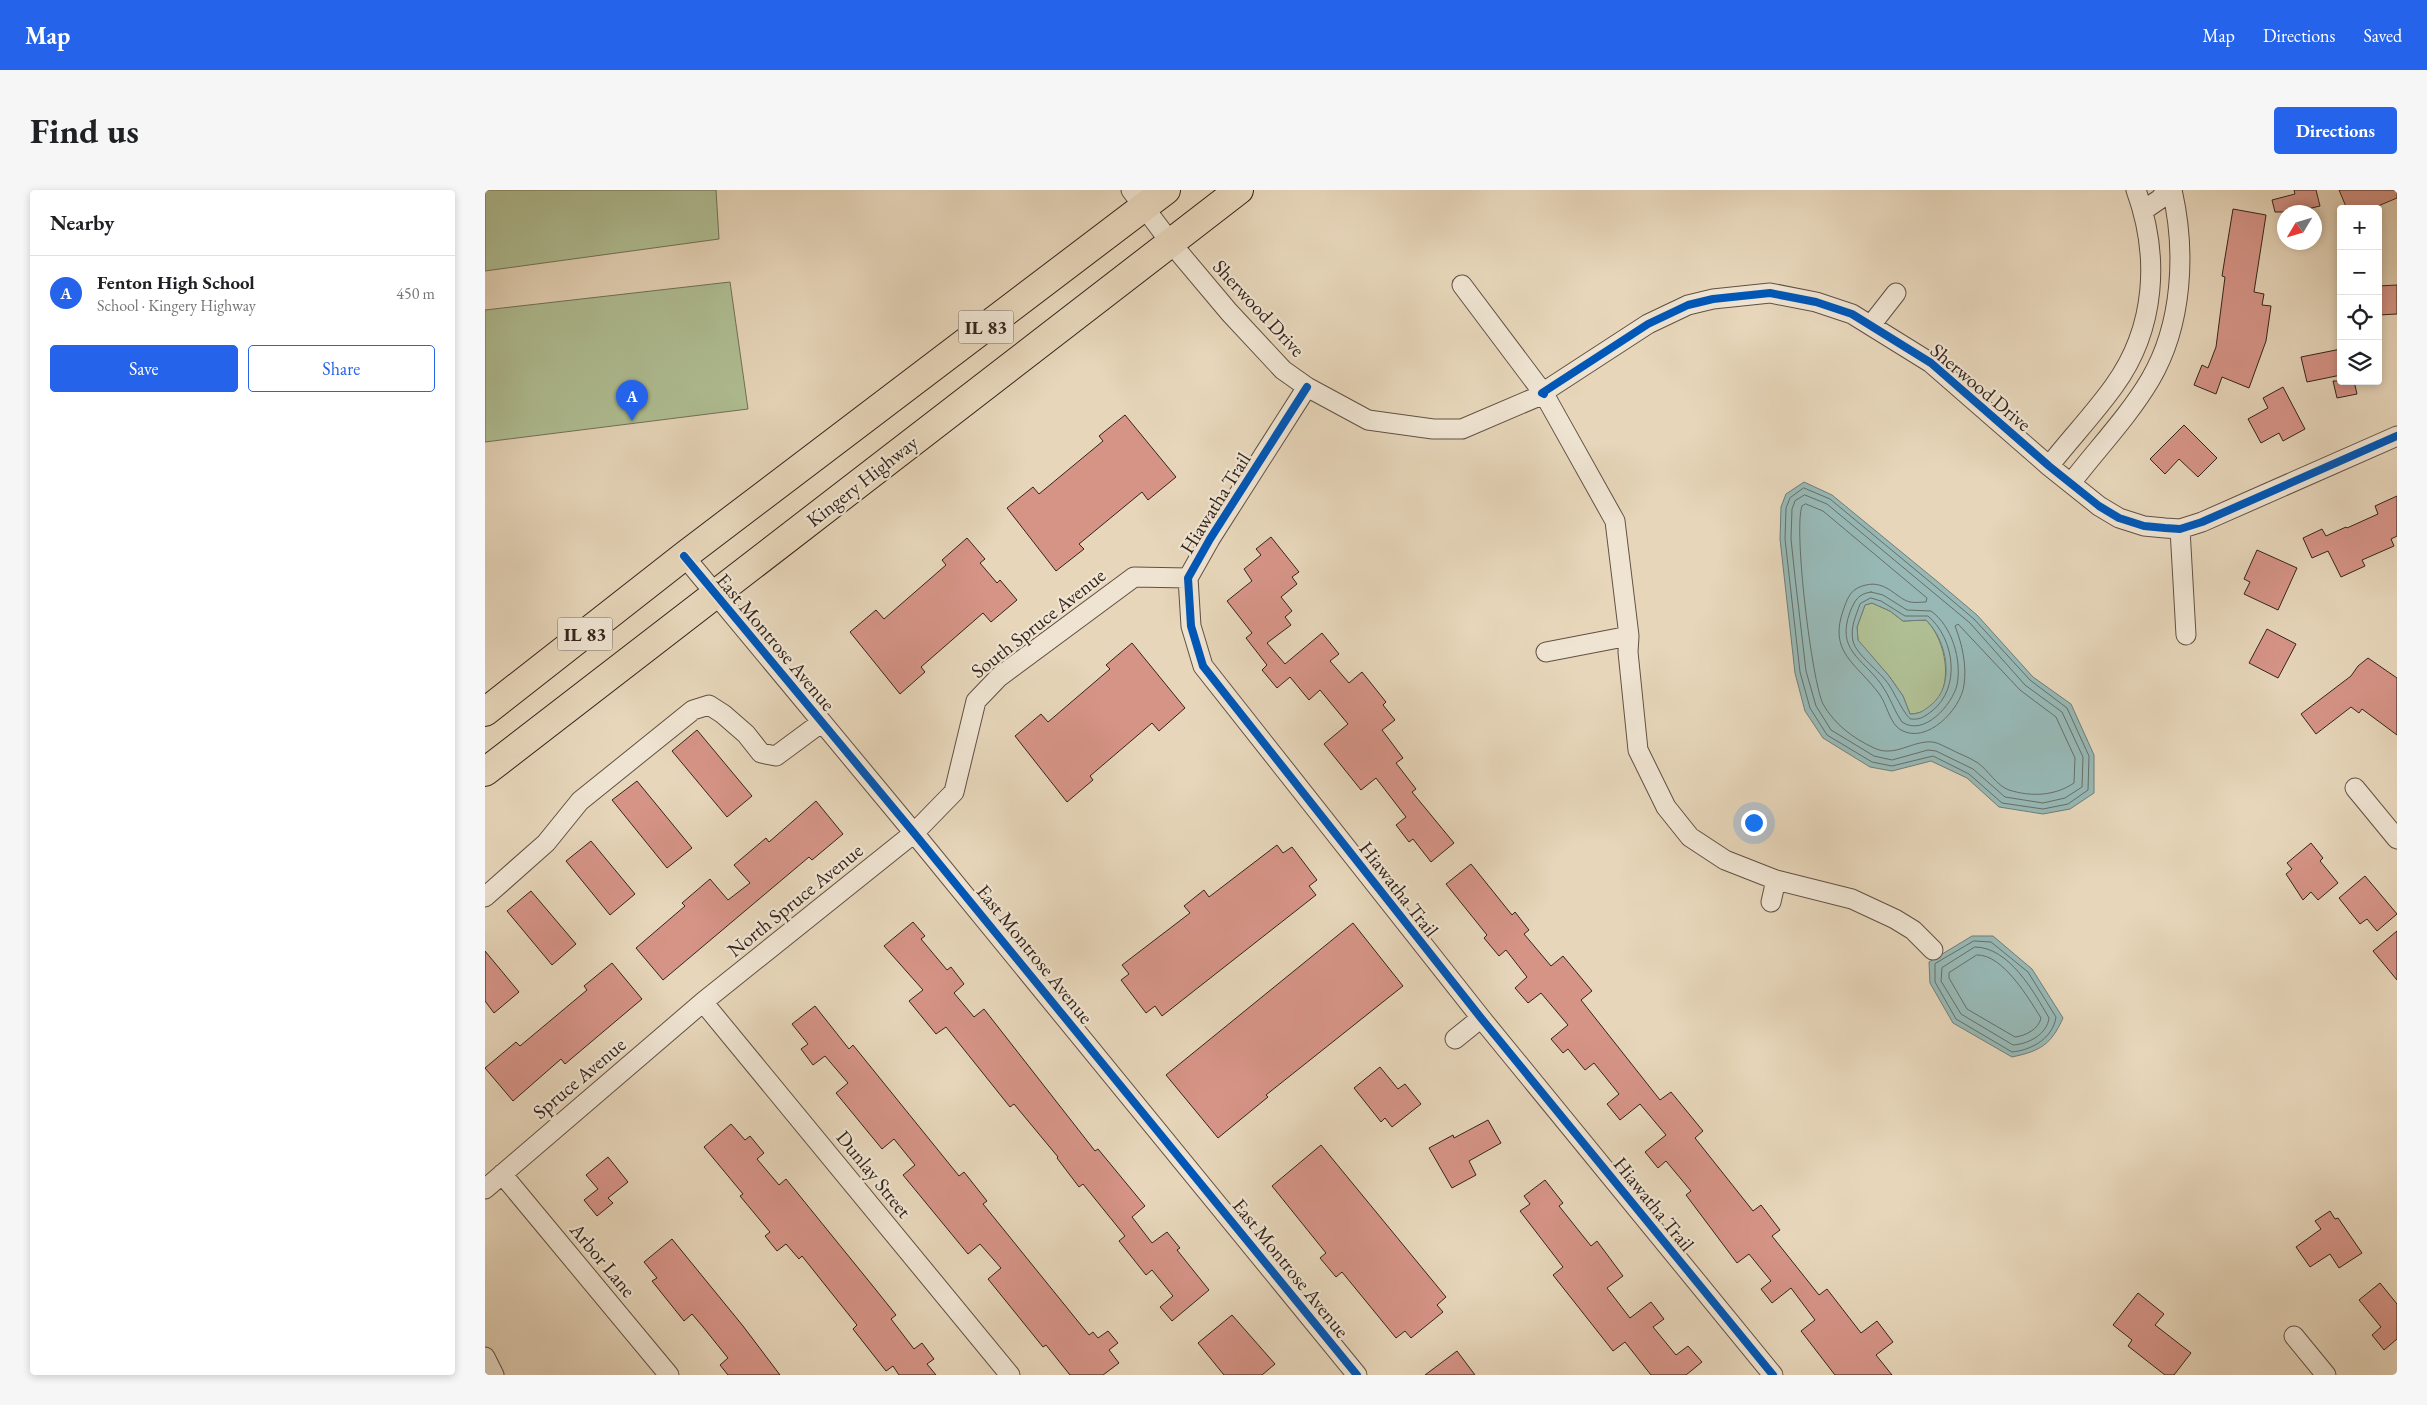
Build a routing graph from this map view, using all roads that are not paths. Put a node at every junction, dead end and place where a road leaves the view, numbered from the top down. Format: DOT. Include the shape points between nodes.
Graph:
graph roads {
  1 [pos="1166,190"];
  2 [pos="1239,190"];
  3 [pos="2136,190"];
  4 [pos="2167,190"];
  5 [pos="2171,190"];
  6 [pos="1138,198"];
  7 [pos="2143,210"];
  8 [pos="1171,243"];
  9 [pos="1462,285"];
  10 [pos="1896,293"];
  11 [pos="1871,325"];
  12 [pos="1307,387"];
  13 [pos="1543,393"];
  14 [pos="2397,436"];
  15 [pos="2049,466"];
  16 [pos="2071,483"];
  17 [pos="2180,528"];
  18 [pos="684,556"];
  19 [pos="1188,578"];
  20 [pos="714,594"];
  21 [pos="2186,635"];
  22 [pos="1629,636"];
  23 [pos="1546,652"];
  24 [pos="485,712"];
  25 [pos="822,722"];
  26 [pos="485,772"];
  27 [pos="2355,788"];
  28 [pos="914,833"];
  29 [pos="2397,839"];
  30 [pos="1776,880"];
  31 [pos="485,897"];
  32 [pos="1771,902"];
  33 [pos="1933,950"];
  34 [pos="703,1002"];
  35 [pos="1481,1018"];
  36 [pos="1455,1039"];
  37 [pos="502,1174"];
  38 [pos="485,1189"];
  39 [pos="2294,1336"];
  40 [pos="485,1357"];
  41 [pos="494,1375"];
  42 [pos="669,1375"];
  43 [pos="1010,1375"];
  44 [pos="1357,1375"];
  45 [pos="1773,1375"];
  46 [pos="2326,1375"];
  1 -- 6 [label="highway, IL 83"];
  2 -- 8 [label="highway, Kingery Highway / IL 83"];
  3 -- 7 [label="street"];
  4 -- 7 [label="street"];
  5 -- 16 [label="street" via="2180,237 2179,281 2165,346 2142,392"];
  6 -- 8 [label="street, Sherwood Drive"];
  6 -- 18 [label="highway, IL 83"];
  7 -- 15 [label="street" via="2150,238 2153,273 2137,347 2115,385"];
  8 -- 12 [label="street, Sherwood Drive" via="1283,370"];
  8 -- 20 [label="highway, Kingery Highway / IL 83"];
  9 -- 13 [label="street"];
  10 -- 11 [label="street"];
  11 -- 13 [label="street, Sherwood Drive" via="1852,314 1816,302 1770,293 1713,299 1688,305 1648,324"];
  11 -- 15 [label="street, Sherwood Drive" via="1931,363"];
  12 -- 13 [label="street, Sherwood Drive" via="1368,420 1433,429 1462,429"];
  12 -- 19 [label="street, Hiawatha Trail"];
  13 -- 22 [label="street" via="1615,521"];
  14 -- 17 [label="street, Sherwood Drive" via="2202,522"];
  15 -- 16 [label="street, Sherwood Drive"];
  16 -- 17 [label="street, Sherwood Drive" via="2119,518 2144,526"];
  17 -- 21 [label="street"];
  18 -- 20 [label="street, East Montrose Avenue"];
  18 -- 24 [label="highway, IL 83"];
  19 -- 28 [label="street, South Spruce Avenue" via="1134,577 999,677 976,701 955,792"];
  19 -- 35 [label="street, Hiawatha Trail" via="1191,626 1203,666"];
  20 -- 25 [label="street, East Montrose Avenue"];
  20 -- 26 [label="highway, Kingery Highway / IL 83"];
  22 -- 23 [label="street"];
  22 -- 30 [label="street" via="1638,750 1666,806 1690,837 1718,856"];
  25 -- 28 [label="street, East Montrose Avenue"];
  25 -- 31 [label="street" via="776,756 761,753 729,719 709,705 693,710 580,801 547,843"];
  27 -- 29 [label="street"];
  28 -- 34 [label="street, North Spruce Avenue"];
  28 -- 44 [label="street, East Montrose Avenue"];
  30 -- 32 [label="street"];
  30 -- 33 [label="street" via="1852,899 1913,930"];
  34 -- 37 [label="street, Spruce Avenue"];
  34 -- 43 [label="street, Dunlay Street"];
  35 -- 36 [label="street"];
  35 -- 45 [label="street, Hiawatha Trail"];
  37 -- 38 [label="street, Spruce Avenue"];
  37 -- 42 [label="street, Arbor Lane"];
  39 -- 46 [label="street"];
  40 -- 41 [label="street"];
}
